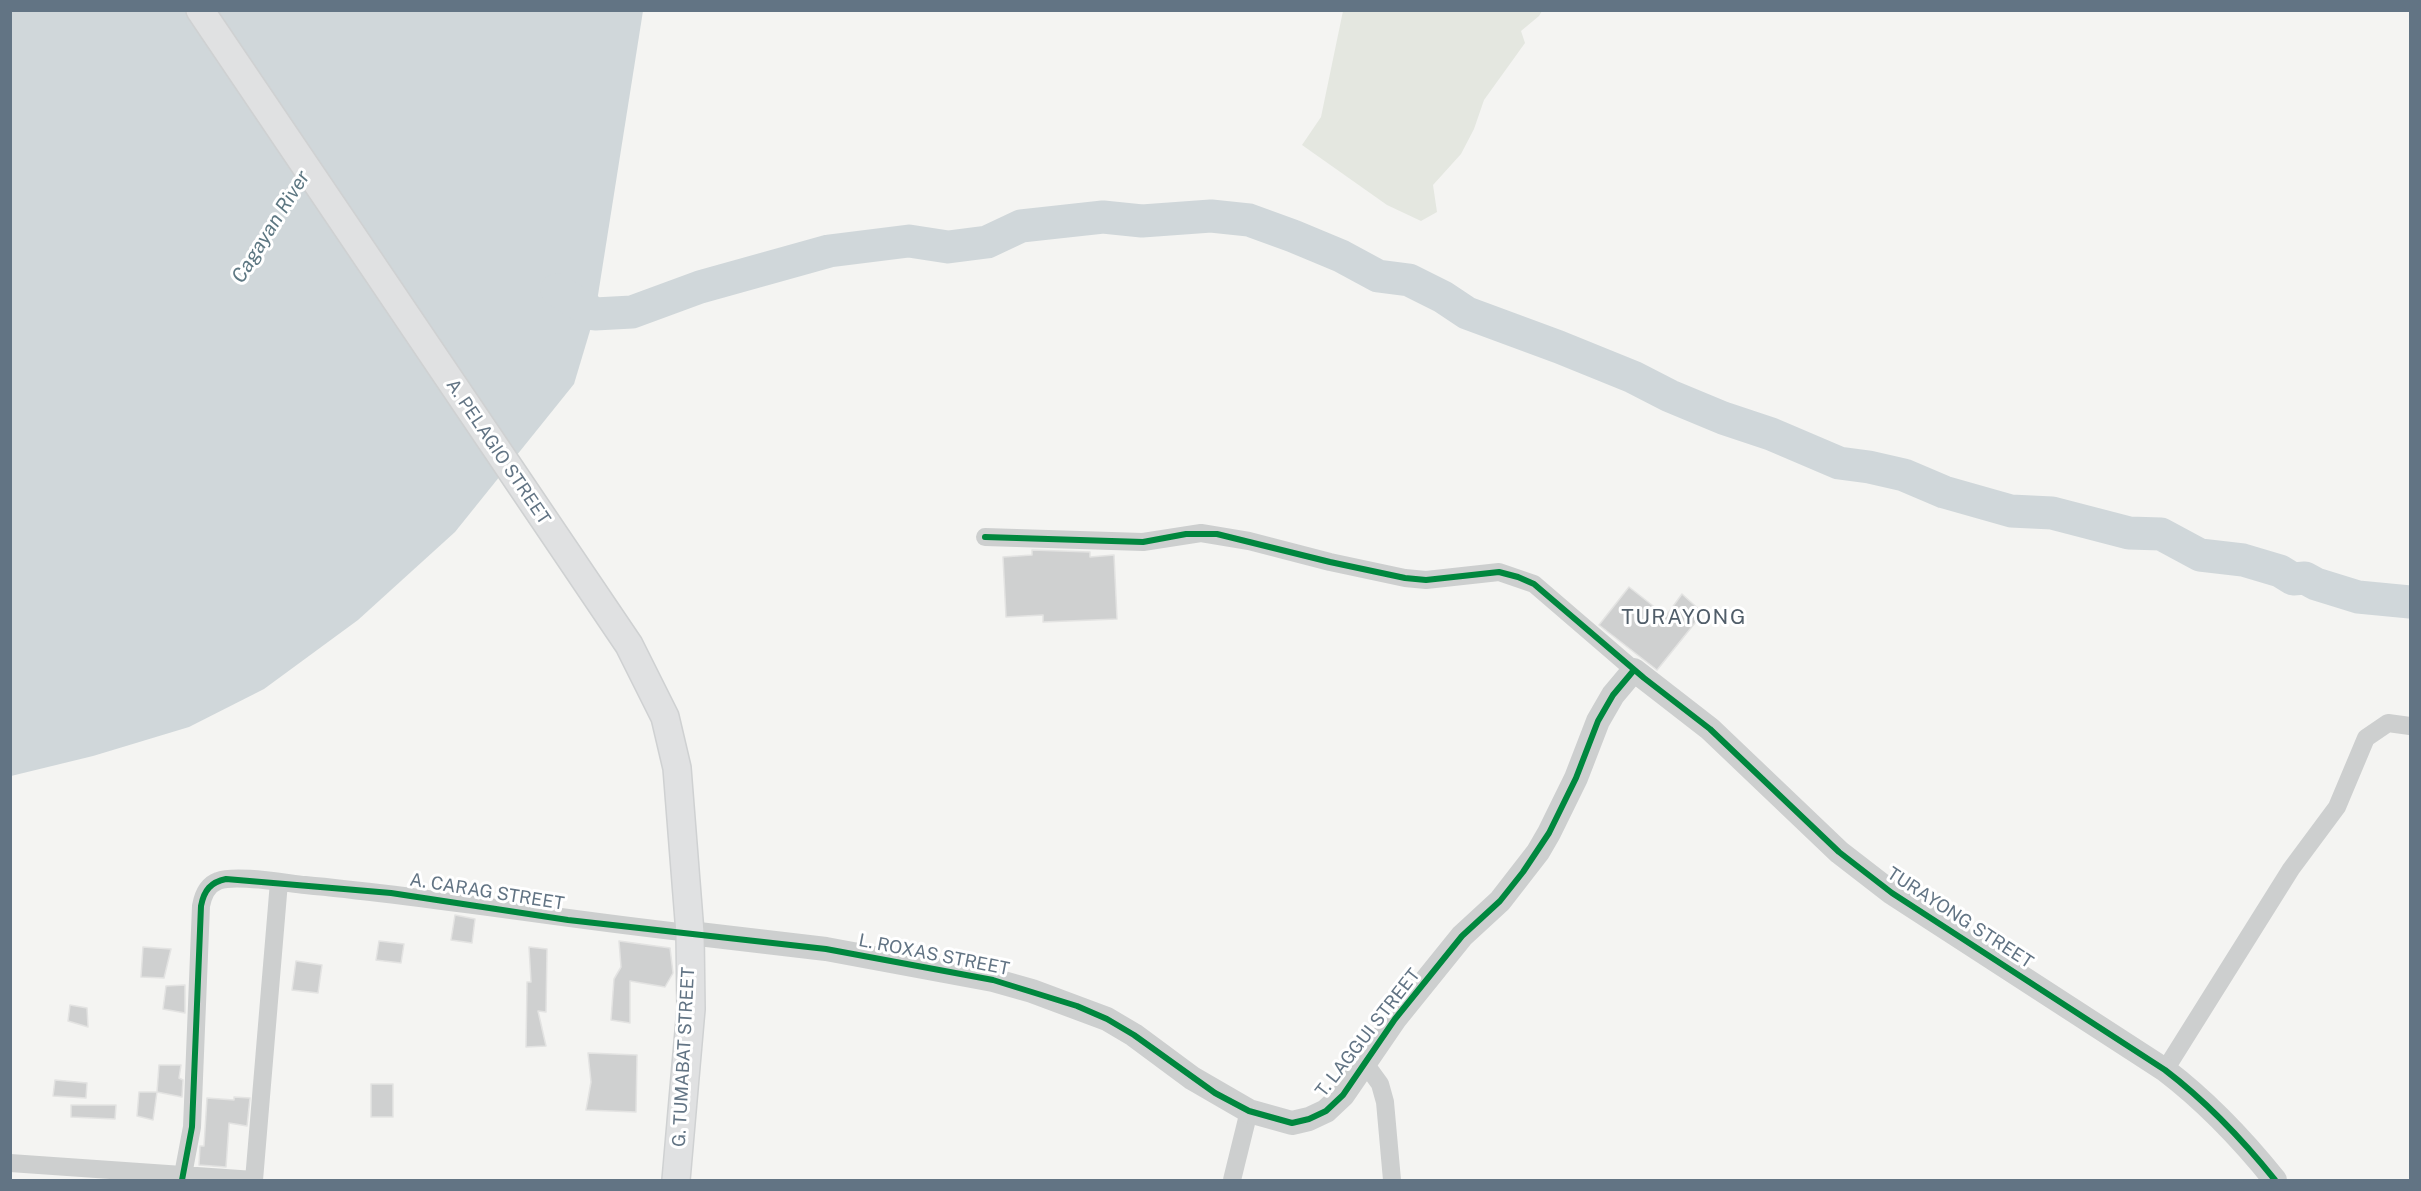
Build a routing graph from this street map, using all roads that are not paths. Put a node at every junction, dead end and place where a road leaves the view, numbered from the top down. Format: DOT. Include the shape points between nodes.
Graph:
graph roads {
  1 [pos="200,10"];
  2 [pos="985,537"];
  3 [pos="1634,670"];
  4 [pos="2410,726"];
  5 [pos="279,882"];
  6 [pos="690,933"];
  7 [pos="1364,1062"];
  8 [pos="2165,1070"];
  9 [pos="1249,1111"];
  10 [pos="10,1163"];
  11 [pos="33,1172"];
  12 [pos="182,1178"];
  13 [pos="254,1180"];
  14 [pos="676,1180"];
  15 [pos="1232,1180"];
  16 [pos="1392,1180"];
  17 [pos="2275,1180"];
  1 -- 6 [label="main road, A. PELAGIO STREET" via="629,645 665,717 676,768"];
  2 -- 3 [label="street" via="1143,542 1201,533 1238,538 1405,578 1426,580 1499,572 1534,584"];
  3 -- 7 [label="street, T. LAGGUI STREET" via="1598,721 1576,778 1538,852 1500,901 1462,936"];
  3 -- 8 [label="street, TURAYONG STREET" via="1710,729 1839,852 1892,893"];
  4 -- 8 [label="street" via="2388,723 2367,738 2337,807 2291,869"];
  5 -- 6 [label="street, A. CARAG STREET"];
  5 -- 12 [label="street, A. CARAG STREET" via="226,879 209,886 203,896 192,1128"];
  5 -- 13 [label="street"];
  6 -- 9 [label="street, L. ROXAS STREET" via="826,950 993,980 1032,991 1107,1019 1192,1078"];
  6 -- 14 [label="main road, G. TUMABAT STREET" via="691,1009"];
  7 -- 9 [label="street, T. LAGGUI STREET" via="1343,1095 1310,1119 1292,1123"];
  7 -- 16 [label="street" via="1380,1084 1385,1102"];
  8 -- 17 [label="street, TURAYONG STREET" via="2229,1125"];
  9 -- 15 [label="street"];
  10 -- 11 [label="street"];
  11 -- 12 [label="street"];
  12 -- 13 [label="street"];
}
